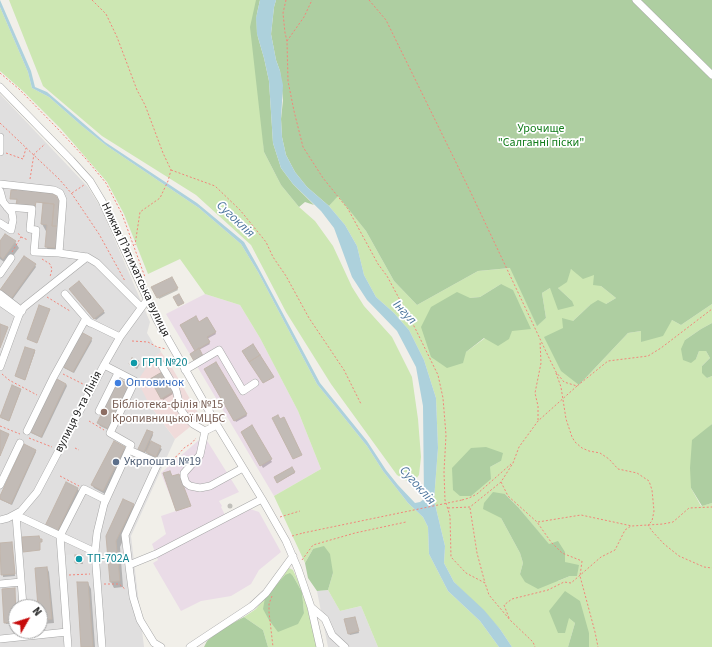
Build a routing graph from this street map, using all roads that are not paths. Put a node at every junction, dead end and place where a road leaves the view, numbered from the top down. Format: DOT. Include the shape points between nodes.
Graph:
graph roads {
  1 [pos="636,0"];
  2 [pos="712,75"];
  3 [pos="0,87"];
  4 [pos="0,137"];
  5 [pos="3,153"];
  6 [pos="0,184"];
  7 [pos="0,191"];
  8 [pos="7,206"];
  9 [pos="0,223"];
  10 [pos="59,253"];
  11 [pos="86,257"];
  12 [pos="11,258"];
  13 [pos="0,274"];
  14 [pos="0,294"];
  15 [pos="65,294"];
  16 [pos="147,300"];
  17 [pos="0,302"];
  18 [pos="142,307"];
  19 [pos="20,313"];
  20 [pos="90,323"];
  21 [pos="120,337"];
  22 [pos="159,360"];
  23 [pos="104,365"];
  24 [pos="0,367"];
  25 [pos="185,370"];
  26 [pos="118,373"];
  27 [pos="255,383"];
  28 [pos="99,411"];
  29 [pos="217,425"];
  30 [pos="27,431"];
  31 [pos="205,431"];
  32 [pos="20,443"];
  33 [pos="129,450"];
  34 [pos="243,468"];
  35 [pos="0,485"];
  36 [pos="262,499"];
  37 [pos="106,500"];
  38 [pos="16,515"];
  39 [pos="0,520"];
  40 [pos="60,536"];
  41 [pos="95,552"];
  42 [pos="293,556"];
  43 [pos="129,565"];
  44 [pos="21,582"];
  45 [pos="0,584"];
  46 [pos="22,599"];
  47 [pos="311,607"];
  48 [pos="67,632"];
  49 [pos="0,639"];
  50 [pos="68,647"];
  51 [pos="102,647"];
  52 [pos="161,647"];
  53 [pos="190,647"];
  54 [pos="320,647"];
  55 [pos="345,647"];
  1 -- 2 [label="street"];
  3 -- 16 [label="street, Нижня Пʼятихатська вулиця" via="52,138 90,181 102,201"];
  4 -- 5 [label="street"];
  6 -- 10 [label="street" via="54,190 60,194 63,200"];
  7 -- 8 [label="street"];
  8 -- 9 [label="street" via="13,220 10,230"];
  8 -- 10 [label="street" via="32,209 30,229 36,230 34,252"];
  10 -- 11 [label="street"];
  11 -- 18 [label="street" via="96,262"];
  11 -- 19 [label="street"];
  12 -- 13 [label="street"];
  14 -- 19 [label="street"];
  15 -- 20 [label="street"];
  16 -- 18 [label="street, вулиця 9-та Лінія"];
  16 -- 25 [label="street, Нижня Пʼятихатська вулиця"];
  17 -- 19 [label="street"];
  18 -- 21 [label="street, вулиця 9-та Лінія"];
  19 -- 24 [label="street"];
  20 -- 21 [label="street"];
  20 -- 30 [label="street" via="85,320"];
  21 -- 23 [label="street, вулиця 9-та Лінія"];
  22 -- 31 [label="street" via="176,390 181,410 193,424"];
  23 -- 26 [label="street"];
  23 -- 38 [label="street, вулиця 9-та Лінія" via="37,492"];
  25 -- 27 [label="street" via="219,350 244,391"];
  25 -- 29 [label="street, Нижня Пʼятихатська вулиця"];
  26 -- 28 [label="street"];
  26 -- 33 [label="street" via="135,381 110,433 131,445"];
  29 -- 31 [label="street"];
  29 -- 34 [label="street, Нижня Пʼятихатська вулиця"];
  31 -- 34 [label="street" via="200,455 184,473 186,483 200,488 210,486"];
  32 -- 35 [label="street"];
  33 -- 37 [label="street"];
  33 -- 43 [label="street" via="158,463 125,535"];
  34 -- 36 [label="street, Нижня Пʼятихатська вулиця"];
  36 -- 42 [label="street, Нижня Пʼятихатська вулиця"];
  36 -- 43 [label="street" via="156,554"];
  37 -- 40 [label="street" via="84,489"];
  37 -- 41 [label="street"];
  38 -- 39 [label="street"];
  38 -- 40 [label="street"];
  38 -- 44 [label="street"];
  40 -- 41 [label="street"];
  40 -- 48 [label="street"];
  41 -- 51 [label="street"];
  42 -- 47 [label="street, Нижня Пʼятихатська вулиця"];
  42 -- 53 [label="street" via="266,593 252,606"];
  43 -- 52 [label="street" via="133,597 140,620 154,643"];
  44 -- 45 [label="street"];
  44 -- 46 [label="street"];
  47 -- 54 [label="street, Нижня Пʼятихатська вулиця"];
  47 -- 55 [label="street" via="325,620 332,635"];
  48 -- 49 [label="street"];
  48 -- 50 [label="street"];
}
